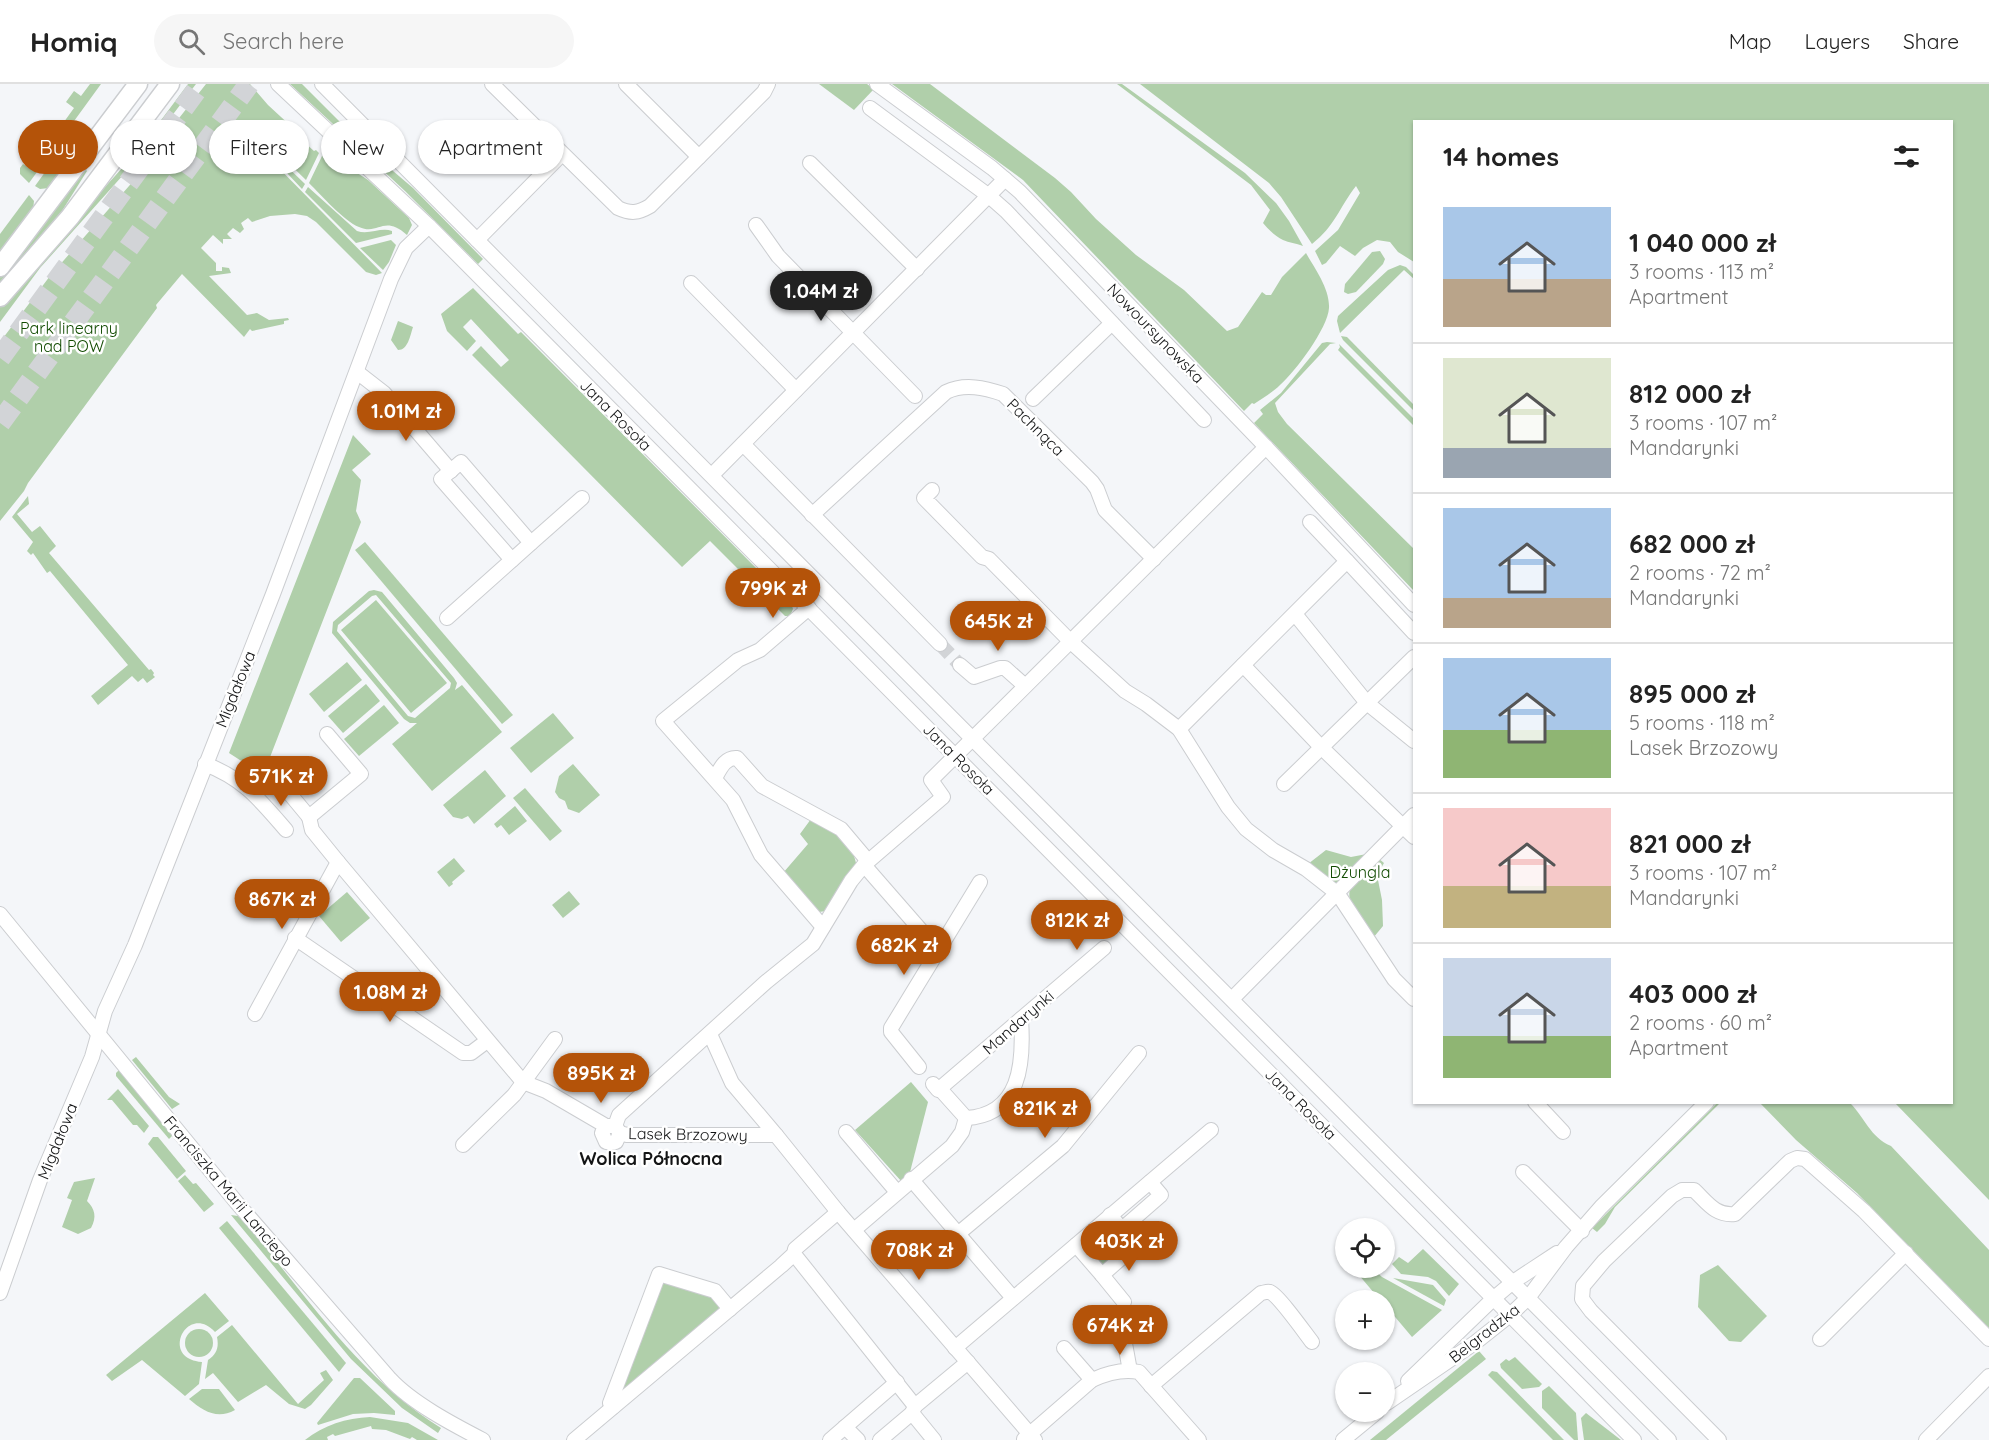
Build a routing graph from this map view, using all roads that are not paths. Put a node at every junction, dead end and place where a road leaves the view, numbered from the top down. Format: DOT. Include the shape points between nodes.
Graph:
graph roads {
  1 [pos="138,84"];
  2 [pos="170,84"];
  3 [pos="278,84"];
  4 [pos="322,84"];
  5 [pos="492,84"];
  6 [pos="626,84"];
  7 [pos="768,84"];
  8 [pos="877,84"];
  9 [pos="870,108"];
  10 [pos="528,120"];
  11 [pos="564,156"];
  12 [pos="699,157"];
  13 [pos="810,163"];
  14 [pos="542,174"];
  15 [pos="1005,179"];
  16 [pos="989,196"];
  17 [pos="756,225"];
  18 [pos="429,226"];
  19 [pos="477,240"];
  20 [pos="0,267"];
  21 [pos="917,269"];
  22 [pos="691,283"];
  23 [pos="0,297"];
  24 [pos="1112,323"];
  25 [pos="854,332"];
  26 [pos="357,372"];
  27 [pos="796,390"];
  28 [pos="915,396"];
  29 [pos="1033,399"];
  30 [pos="1204,420"];
  31 [pos="743,444"];
  32 [pos="1266,447"];
  33 [pos="451,471"];
  34 [pos="712,475"];
  35 [pos="932,490"];
  36 [pos="582,498"];
  37 [pos="812,515"];
  38 [pos="1310,522"];
  39 [pos="531,543"];
  40 [pos="1154,559"];
  41 [pos="512,560"];
  42 [pos="1347,561"];
  43 [pos="1413,604"];
  44 [pos="809,608"];
  45 [pos="1295,614"];
  46 [pos="447,618"];
  47 [pos="1413,632"];
  48 [pos="1070,641"];
  49 [pos="940,644"];
  50 [pos="1413,658"];
  51 [pos="960,665"];
  52 [pos="1243,665"];
  53 [pos="1024,686"];
  54 [pos="1367,703"];
  55 [pos="1179,729"];
  56 [pos="327,734"];
  57 [pos="972,739"];
  58 [pos="1413,740"];
  59 [pos="1321,747"];
  60 [pos="956,755"];
  61 [pos="205,764"];
  62 [pos="715,778"];
  63 [pos="1284,784"];
  64 [pos="247,788"];
  65 [pos="1413,816"];
  66 [pos="309,817"];
  67 [pos="1403,826"];
  68 [pos="286,830"];
  69 [pos="1413,836"];
  70 [pos="338,862"];
  71 [pos="866,863"];
  72 [pos="980,882"];
  73 [pos="1338,894"];
  74 [pos="0,914"];
  75 [pos="823,927"];
  76 [pos="295,938"];
  77 [pos="1104,948"];
  78 [pos="939,951"];
  79 [pos="1413,998"];
  80 [pos="1232,999"];
  81 [pos="255,1014"];
  82 [pos="1021,1019"];
  83 [pos="98,1032"];
  84 [pos="710,1034"];
  85 [pos="555,1039"];
  86 [pos="487,1041"];
  87 [pos="1139,1053"];
  88 [pos="919,1066"];
  89 [pos="523,1082"];
  90 [pos="1537,1104"];
  91 [pos="1705,1104"];
  92 [pos="966,1118"];
  93 [pos="614,1128"];
  94 [pos="1211,1130"];
  95 [pos="846,1132"];
  96 [pos="1563,1132"];
  97 [pos="776,1135"];
  98 [pos="463,1145"];
  99 [pos="602,1145"];
  100 [pos="1523,1172"];
  101 [pos="911,1179"];
  102 [pos="1150,1182"];
  103 [pos="897,1192"];
  104 [pos="838,1212"];
  105 [pos="1110,1215"];
  106 [pos="1122,1229"];
  107 [pos="854,1230"];
  108 [pos="1582,1231"];
  109 [pos="959,1233"];
  110 [pos="1076,1245"];
  111 [pos="1566,1247"];
  112 [pos="1906,1253"];
  113 [pos="794,1254"];
  114 [pos="1102,1275"];
  115 [pos="1513,1282"];
  116 [pos="0,1293"];
  117 [pos="1013,1298"];
  118 [pos="1494,1298"];
  119 [pos="1528,1298"];
  120 [pos="1124,1302"];
  121 [pos="730,1309"];
  122 [pos="1510,1315"];
  123 [pos="1130,1321"];
  124 [pos="1820,1339"];
  125 [pos="1989,1339"];
  126 [pos="1312,1342"];
  127 [pos="955,1348"];
  128 [pos="1064,1348"];
  129 [pos="968,1362"];
  130 [pos="1130,1371"];
  131 [pos="1989,1376"];
  132 [pos="1092,1380"];
  133 [pos="897,1382"];
  134 [pos="1151,1386"];
  135 [pos="1395,1394"];
  136 [pos="1395,1398"];
  137 [pos="613,1407"];
  138 [pos="913,1409"];
  139 [pos="1364,1422"];
  140 [pos="845,1426"];
  141 [pos="1029,1438"];
  142 [pos="483,1440"];
  143 [pos="574,1440"];
  144 [pos="830,1440"];
  145 [pos="858,1440"];
  146 [pos="880,1440"];
  147 [pos="933,1440"];
  148 [pos="1199,1440"];
  149 [pos="1343,1440"];
  150 [pos="1634,1440"];
  151 [pos="1669,1440"];
  152 [pos="1719,1440"];
  153 [pos="1926,1440"];
  1 -- 20 [label="main road"];
  2 -- 23 [label="main road" via="70,217"];
  3 -- 18 [label="street, Jana Rosoła"];
  4 -- 19 [label="street, Jana Rosoła"];
  5 -- 10 [label="street"];
  6 -- 12 [label="street"];
  7 -- 12 [label="street"];
  8 -- 15 [label="street, Nowoursynowska"];
  9 -- 16 [label="street"];
  11 -- 12 [label="street" via="618,208 633,213 650,206"];
  13 -- 21 [label="street"];
  14 -- 19 [label="street"];
  15 -- 16 [label="street"];
  15 -- 32 [label="street, Nowoursynowska"];
  16 -- 21 [label="street"];
  16 -- 24 [label="street"];
  17 -- 25 [label="street" via="778,256"];
  18 -- 26 [label="street, Migdałowa" via="400,258"];
  18 -- 44 [label="street, Jana Rosoła"];
  19 -- 34 [label="street, Jana Rosoła"];
  21 -- 25 [label="street"];
  22 -- 27 [label="street"];
  24 -- 29 [label="street"];
  24 -- 30 [label="street"];
  25 -- 27 [label="street"];
  25 -- 28 [label="street"];
  26 -- 33 [label="street" via="384,393"];
  26 -- 61 [label="street, Migdałowa"];
  27 -- 31 [label="street"];
  31 -- 34 [label="street"];
  31 -- 37 [label="street"];
  32 -- 40 [label="street"];
  32 -- 43 [label="street, Nowoursynowska"];
  33 -- 39 [label="street" via="461,462"];
  33 -- 41 [label="street" via="441,479"];
  34 -- 57 [label="street, Jana Rosoła"];
  35 -- 48 [label="street" via="924,498"];
  36 -- 39 [label="street"];
  37 -- 40 [label="street, Pachnąca" via="946,392 963,387 988,389 1003,394 1092,482 1105,510"];
  37 -- 49 [label="street"];
  38 -- 42 [label="street"];
  39 -- 41 [label="street"];
  40 -- 48 [label="street"];
  41 -- 46 [label="street"];
  42 -- 45 [label="street"];
  42 -- 47 [label="street"];
  44 -- 60 [label="street, Jana Rosoła"];
  44 -- 62 [label="street" via="760,650 738,660 663,721"];
  45 -- 52 [label="street"];
  45 -- 54 [label="street"];
  48 -- 53 [label="street"];
  48 -- 55 [label="street" via="1125,691"];
  50 -- 54 [label="street"];
  51 -- 53 [label="street" via="974,676 1005,668"];
  52 -- 55 [label="street"];
  52 -- 59 [label="street"];
  53 -- 57 [label="street"];
  54 -- 58 [label="street"];
  54 -- 59 [label="street"];
  55 -- 73 [label="street" via="1246,829"];
  56 -- 66 [label="street" via="361,774"];
  57 -- 60 [label="street"];
  57 -- 80 [label="street, Jana Rosoła"];
  59 -- 63 [label="street"];
  59 -- 67 [label="street"];
  60 -- 71 [label="street" via="931,780 944,798"];
  60 -- 118 [label="street, Jana Rosoła"];
  61 -- 64 [label="street" via="226,772"];
  61 -- 83 [label="street, Migdałowa"];
  62 -- 71 [label="street" via="727,760 737,758 762,786 841,829"];
  62 -- 75 [label="street" via="733,800 761,855"];
  64 -- 66 [label="street, Lasek Brzozowy" via="270,770"];
  64 -- 68 [label="street"];
  65 -- 67 [label="street"];
  66 -- 70 [label="street, Lasek Brzozowy" via="312,830"];
  67 -- 69 [label="street"];
  67 -- 73 [label="street"];
  70 -- 76 [label="street"];
  70 -- 86 [label="street, Lasek Brzozowy"];
  71 -- 75 [label="street"];
  71 -- 78 [label="street"];
  72 -- 78 [label="street"];
  73 -- 79 [label="street" via="1394,979"];
  73 -- 80 [label="street"];
  74 -- 83 [label="street, Franciszka Marii Lanciego"];
  75 -- 84 [label="street" via="813,944"];
  76 -- 81 [label="street"];
  76 -- 86 [label="street" via="463,1053 471,1053"];
  77 -- 82 [label="street, Mandarynki"];
  78 -- 88 [label="street" via="891,1028"];
  80 -- 115 [label="street, Jana Rosoła"];
  82 -- 92 [label="street" via="1022,1052 1015,1089 993,1110"];
  82 -- 92 [label="street, Mandarynki" via="936,1086"];
  83 -- 116 [label="street, Migdałowa" via="92,1057 40,1180"];
  83 -- 142 [label="street, Franciszka Marii Lanciego" via="237,1203 390,1380"];
  84 -- 93 [label="street" via="620,1115"];
  84 -- 97 [label="street" via="732,1083"];
  85 -- 89 [label="street"];
  86 -- 89 [label="street, Lasek Brzozowy"];
  87 -- 109 [label="street" via="1063,1146"];
  89 -- 93 [label="street, Lasek Brzozowy"];
  89 -- 98 [label="street"];
  90 -- 96 [label="street"];
  91 -- 108 [label="street, Belgradzka" via="1601,1207"];
  92 -- 101 [label="street" via="958,1139"];
  93 -- 97 [label="street, Lasek Brzozowy" via="627,1135"];
  93 -- 99 [label="street" via="616,1142"];
  94 -- 102 [label="street"];
  95 -- 103 [label="street"];
  97 -- 104 [label="street"];
  100 -- 108 [label="street"];
  101 -- 103 [label="street"];
  101 -- 109 [label="street"];
  102 -- 105 [label="street"];
  102 -- 106 [label="street" via="1161,1195"];
  103 -- 107 [label="street"];
  104 -- 107 [label="street"];
  104 -- 113 [label="street"];
  105 -- 106 [label="street"];
  105 -- 110 [label="street"];
  106 -- 114 [label="street" via="1137,1245"];
  107 -- 127 [label="street"];
  108 -- 111 [label="street, Belgradzka"];
  109 -- 117 [label="street"];
  110 -- 114 [label="street"];
  110 -- 117 [label="street"];
  111 -- 115 [label="street, Belgradzka"];
  111 -- 119 [label="street, Belgradzka"];
  112 -- 124 [label="street"];
  112 -- 125 [label="street"];
  112 -- 152 [label="street" via="1818,1170 1805,1159 1797,1158 1735,1214 1718,1213 1694,1190 1682,1190 1604,1261 1582,1286 1582,1299"];
  113 -- 121 [label="street"];
  113 -- 133 [label="street"];
  114 -- 120 [label="street"];
  115 -- 118 [label="street, Belgradzka"];
  115 -- 119 [label="street, Jana Rosoła"];
  117 -- 127 [label="street"];
  118 -- 122 [label="street, Jana Rosoła"];
  118 -- 135 [label="street, Belgradzka"];
  119 -- 122 [label="street, Belgradzka"];
  119 -- 151 [label="street, Jana Rosoła"];
  121 -- 137 [label="street"];
  121 -- 137 [label="street" via="716,1292 659,1270 610,1403"];
  122 -- 136 [label="street, Belgradzka"];
  122 -- 150 [label="street, Jana Rosoła"];
  123 -- 130 [label="street" via="1119,1330"];
  126 -- 134 [label="street" via="1279,1300 1267,1292 1260,1293"];
  127 -- 129 [label="street"];
  128 -- 132 [label="street"];
  129 -- 138 [label="street"];
  129 -- 141 [label="street"];
  130 -- 132 [label="street" via="1104,1374"];
  130 -- 134 [label="street" via="1139,1372"];
  131 -- 153 [label="street"];
  132 -- 141 [label="street"];
  133 -- 138 [label="street"];
  133 -- 140 [label="street"];
  134 -- 148 [label="street"];
  137 -- 143 [label="street"];
  138 -- 146 [label="street"];
  138 -- 147 [label="street"];
  139 -- 149 [label="street, Belgradzka"];
  140 -- 144 [label="street"];
  140 -- 145 [label="street"];
}
